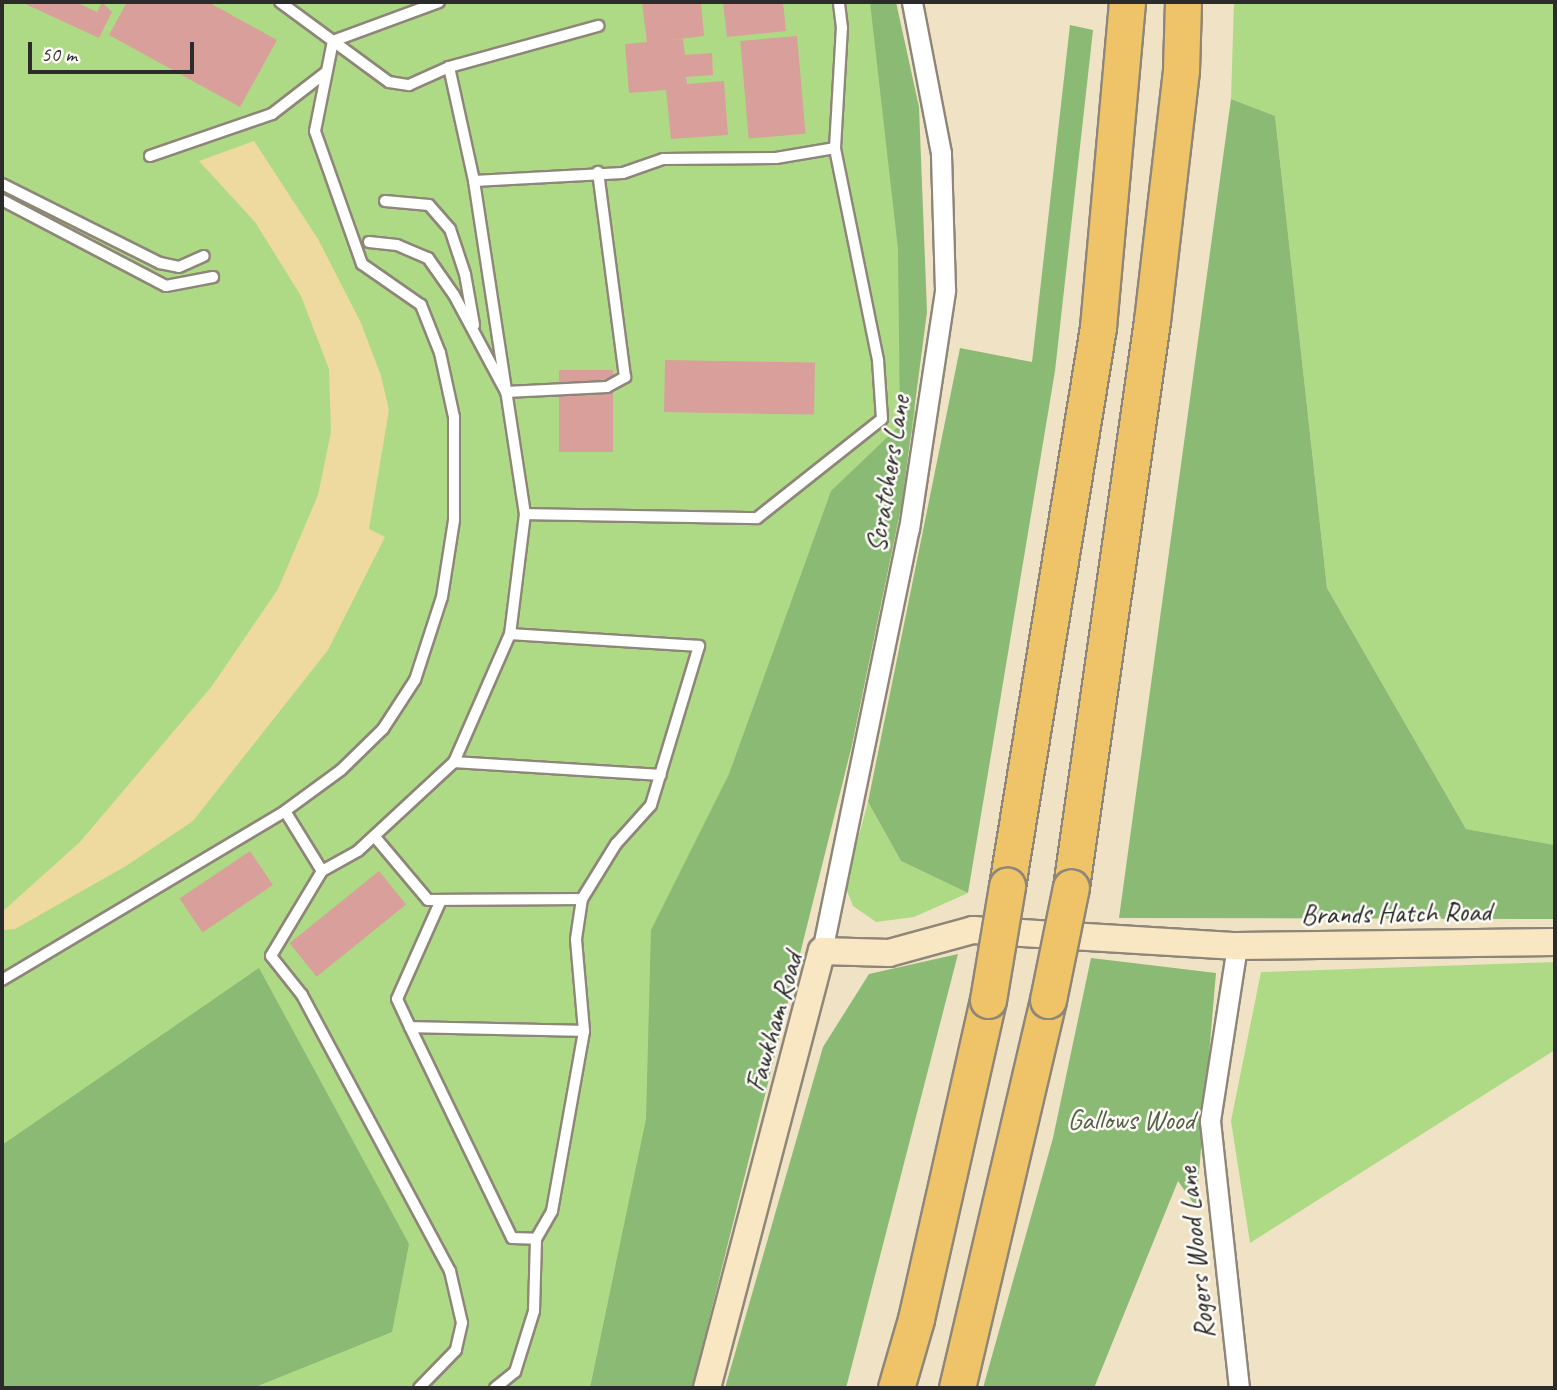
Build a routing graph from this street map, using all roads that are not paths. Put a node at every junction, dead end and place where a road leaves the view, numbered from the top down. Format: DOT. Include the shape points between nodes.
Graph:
graph roads {
  1 [pos="280,2"];
  2 [pos="439,2"];
  3 [pos="839,2"];
  4 [pos="912,2"];
  5 [pos="1127,2"];
  6 [pos="1183,2"];
  7 [pos="598,26"];
  8 [pos="332,41"];
  9 [pos="449,67"];
  10 [pos="325,73"];
  11 [pos="835,148"];
  12 [pos="150,156"];
  13 [pos="598,172"];
  14 [pos="474,181"];
  15 [pos="2,184"];
  16 [pos="2,200"];
  17 [pos="385,201"];
  18 [pos="369,242"];
  19 [pos="204,256"];
  20 [pos="213,276"];
  21 [pos="475,333"];
  22 [pos="506,392"];
  23 [pos="525,514"];
  24 [pos="510,634"];
  25 [pos="454,762"];
  26 [pos="661,775"];
  27 [pos="285,811"];
  28 [pos="375,837"];
  29 [pos="322,871"];
  30 [pos="582,899"];
  31 [pos="442,900"];
  32 [pos="1555,942"];
  33 [pos="1237,946"];
  34 [pos="822,951"];
  35 [pos="2,980"];
  36 [pos="410,1027"];
  37 [pos="584,1031"];
  38 [pos="536,1239"];
  39 [pos="419,1388"];
  40 [pos="495,1388"];
  41 [pos="707,1388"];
  42 [pos="896,1388"];
  43 [pos="957,1388"];
  44 [pos="1239,1388"];
  1 -- 8 [label="lane"];
  2 -- 8 [label="lane"];
  3 -- 11 [label="lane" via="842,28"];
  4 -- 34 [label="street, Scratchers Lane" via="941,153 945,290 909,529"];
  5 -- 42 [label="highway, bridge" via="1098,327 1007,886 988,1000 916,1319"];
  6 -- 43 [label="highway, bridge" via="1181,70 1152,321 1071,887"];
  7 -- 9 [label="lane"];
  8 -- 9 [label="lane" via="396,85 407,86"];
  8 -- 10 [label="lane"];
  9 -- 14 [label="lane"];
  10 -- 12 [label="lane" via="272,114"];
  10 -- 27 [label="lane" via="314,131 357,252 362,264 384,283 421,305 440,353 454,416 454,520 442,597 415,680 383,729 341,770"];
  11 -- 13 [label="lane" via="776,158 663,159 623,173"];
  11 -- 23 [label="lane" via="878,360 882,419 757,518"];
  13 -- 14 [label="lane"];
  13 -- 22 [label="lane" via="625,377 607,387"];
  14 -- 22 [label="lane"];
  15 -- 19 [label="lane" via="160,263 179,267"];
  16 -- 20 [label="lane" via="166,286"];
  17 -- 21 [label="lane" via="429,205 450,229 465,274"];
  18 -- 21 [label="lane" via="397,245 428,258"];
  21 -- 22 [label="lane"];
  22 -- 23 [label="lane"];
  23 -- 24 [label="lane"];
  24 -- 25 [label="lane"];
  24 -- 26 [label="lane" via="699,646"];
  25 -- 26 [label="lane"];
  25 -- 28 [label="lane"];
  26 -- 30 [label="lane" via="650,805 616,844"];
  27 -- 29 [label="lane"];
  27 -- 35 [label="lane"];
  28 -- 29 [label="lane"];
  28 -- 31 [label="lane" via="428,900"];
  29 -- 39 [label="lane" via="271,956 302,995 450,1271 462,1323 456,1350"];
  30 -- 31 [label="lane"];
  30 -- 37 [label="lane" via="576,939"];
  31 -- 36 [label="lane" via="397,999"];
  32 -- 33 [label="street, Brands Hatch Road"];
  33 -- 34 [label="street, Fawkham Road" via="973,930 889,953"];
  33 -- 44 [label="street, Rogers Wood Lane" via="1210,1121"];
  34 -- 41 [label="street, Fawkham Road"];
  36 -- 37 [label="lane"];
  36 -- 38 [label="lane" via="512,1238"];
  37 -- 38 [label="lane" via="552,1211"];
  38 -- 40 [label="lane" via="534,1311 516,1372"];
}
